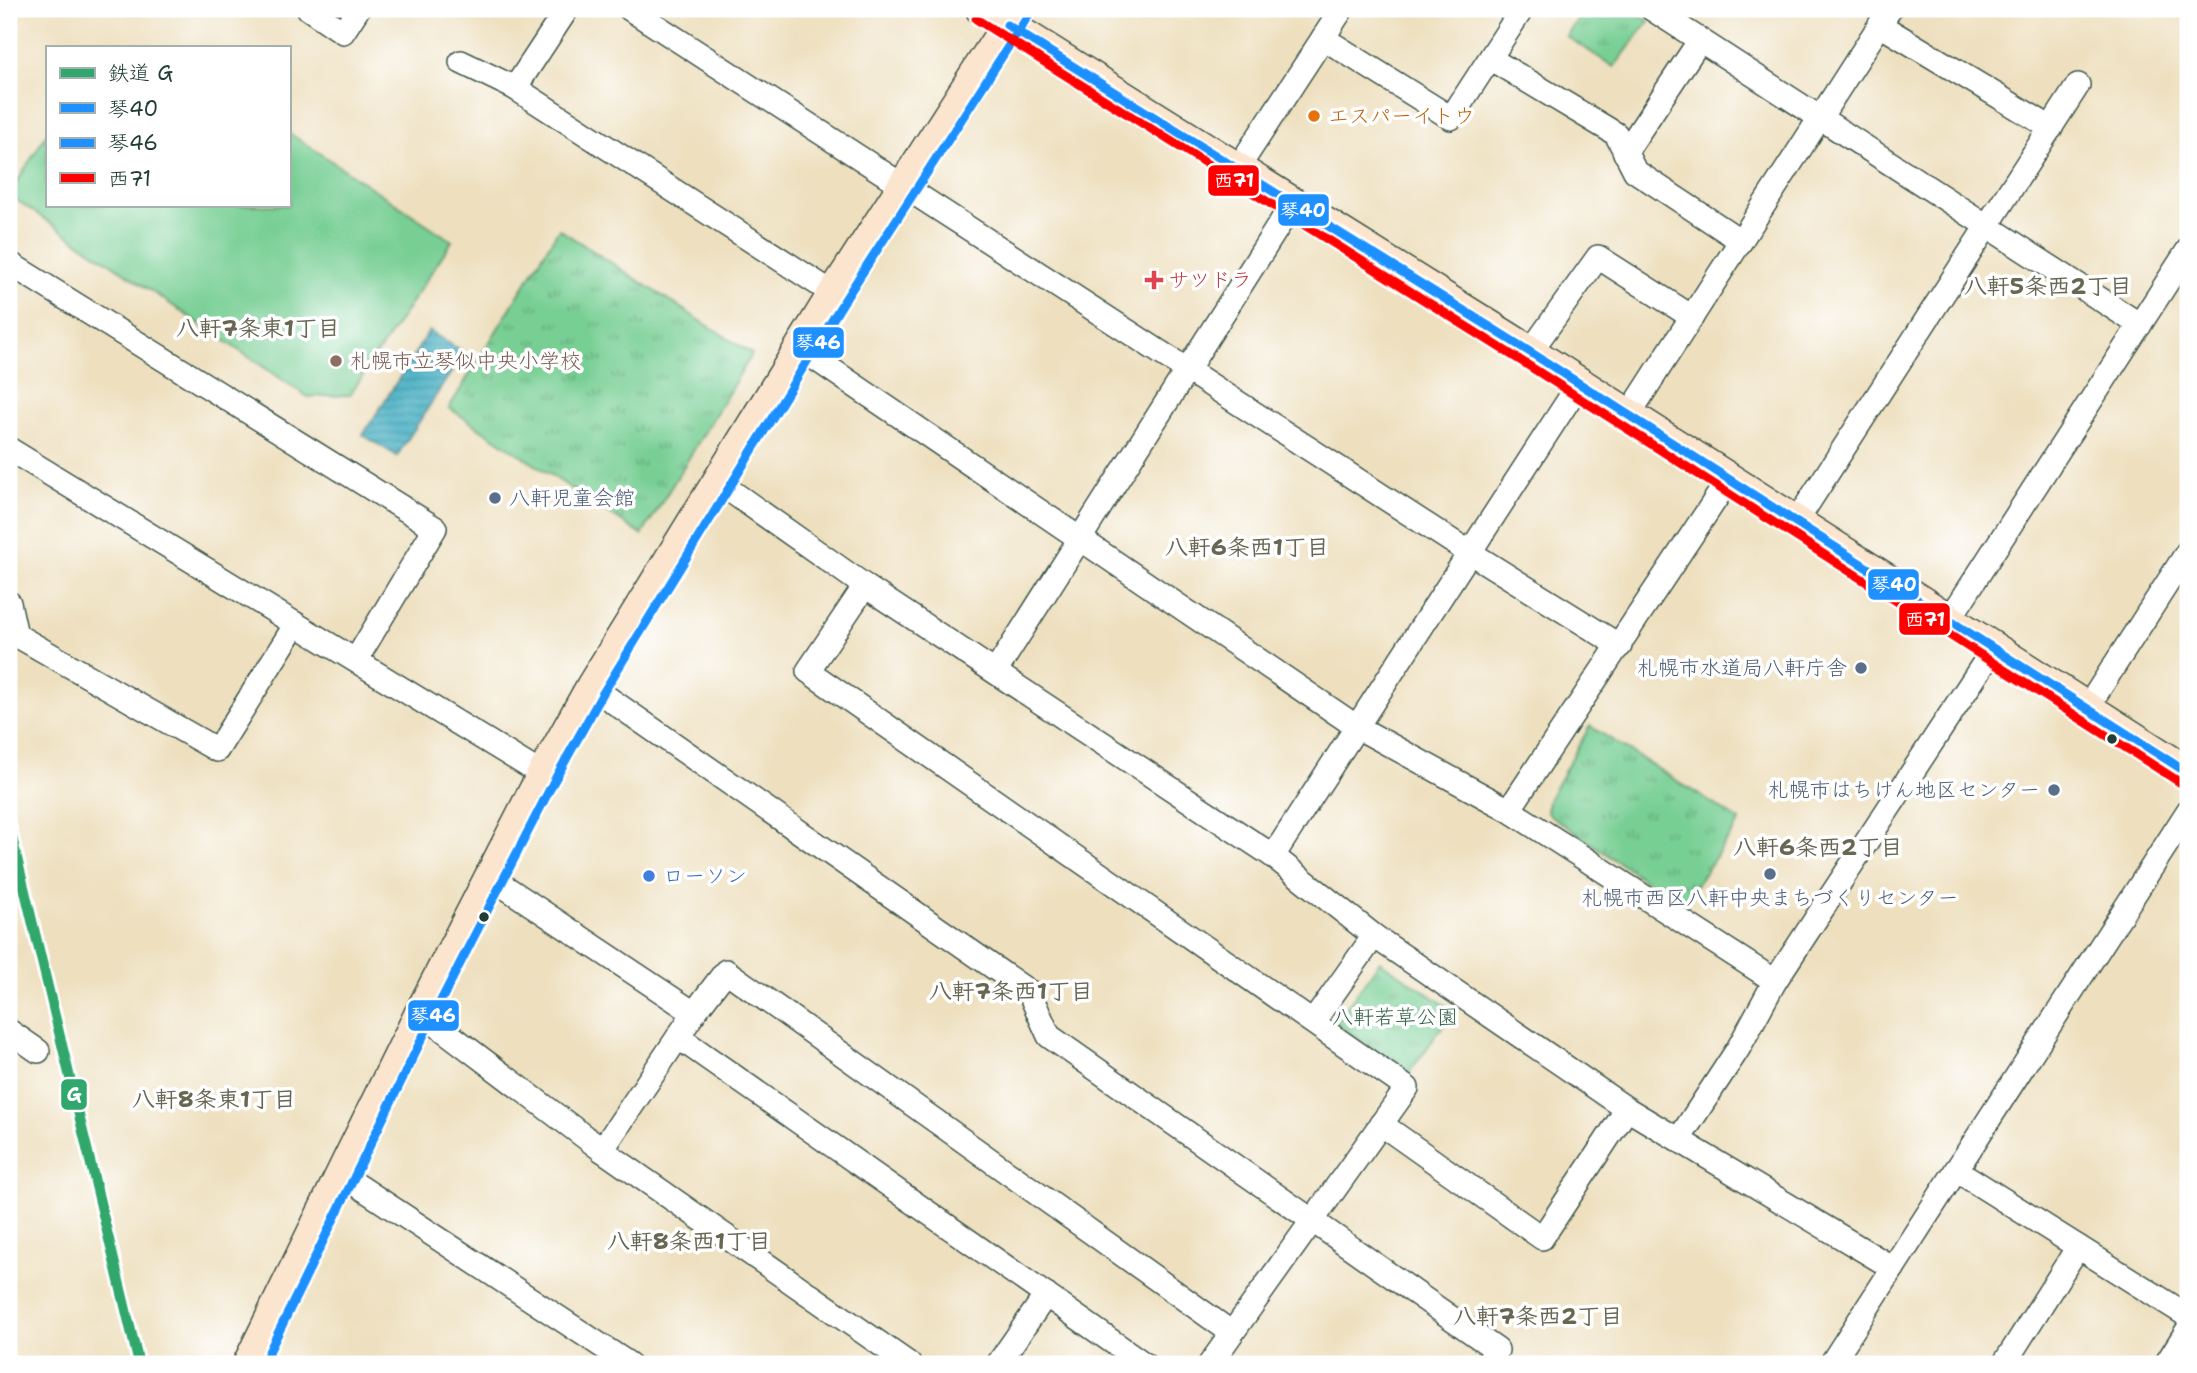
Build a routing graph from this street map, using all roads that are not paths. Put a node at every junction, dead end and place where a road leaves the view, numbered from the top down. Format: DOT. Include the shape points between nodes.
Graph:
graph roads {
  1 [pos="309,9"];
  2 [pos="358,9"];
  3 [pos="567,9"];
  4 [pos="631,9"];
  5 [pos="1342,9"];
  6 [pos="1522,9"];
  7 [pos="1652,9"];
  8 [pos="1002,14"];
  9 [pos="1885,17"];
  10 [pos="1323,38"];
  11 [pos="1700,40"];
  12 [pos="1491,58"];
  13 [pos="461,62"];
  14 [pos="2078,85"];
  15 [pos="515,88"];
  16 [pos="1820,118"];
  17 [pos="2051,128"];
  18 [pos="1625,153"];
  19 [pos="1238,168"];
  20 [pos="904,187"];
  21 [pos="1293,203"];
  22 [pos="1989,227"];
  23 [pos="1741,241"];
  24 [pos="2188,250"];
  25 [pos="9,262"];
  26 [pos="834,294"];
  27 [pos="1692,317"];
  28 [pos="2140,325"];
  29 [pos="801,349"];
  30 [pos="1530,352"];
  31 [pos="1189,371"];
  32 [pos="1579,384"];
  33 [pos="1628,416"];
  34 [pos="9,449"];
  35 [pos="1729,479"];
  36 [pos="718,482"];
  37 [pos="1796,523"];
  38 [pos="1080,539"];
  39 [pos="2188,551"];
  40 [pos="1469,552"];
  41 [pos="865,586"];
  42 [pos="9,603"];
  43 [pos="1949,620"];
  44 [pos="296,624"];
  45 [pos="1620,646"];
  46 [pos="1994,648"];
  47 [pos="356,660"];
  48 [pos="996,671"];
  49 [pos="592,687"];
  50 [pos="2087,708"];
  51 [pos="1357,727"];
  52 [pos="2188,773"];
  53 [pos="543,775"];
  54 [pos="1509,810"];
  55 [pos="2188,811"];
  56 [pos="1273,856"];
  57 [pos="490,877"];
  58 [pos="1374,936"];
  59 [pos="1775,981"];
  60 [pos="421,1013"];
  61 [pos="694,1013"];
  62 [pos="1313,1022"];
  63 [pos="10,1027"];
  64 [pos="678,1037"];
  65 [pos="38,1051"];
  66 [pos="1627,1109"];
  67 [pos="1381,1124"];
  68 [pos="1679,1139"];
  69 [pos="602,1150"];
  70 [pos="1956,1170"];
  71 [pos="342,1175"];
  72 [pos="1312,1220"];
  73 [pos="2078,1247"];
  74 [pos="1893,1268"];
  75 [pos="1046,1295"];
  76 [pos="2188,1315"];
  77 [pos="2188,1329"];
  78 [pos="1232,1333"];
  79 [pos="617,1361"];
  80 [pos="249,1364"];
  81 [pos="909,1364"];
  82 [pos="998,1364"];
  83 [pos="1144,1364"];
  84 [pos="1210,1364"];
  85 [pos="1487,1364"];
  86 [pos="1831,1364"];
  87 [pos="2004,1364"];
  88 [pos="2166,1364"];
  1 -- 2 [label="street" via="343,32"];
  3 -- 15 [label="street"];
  4 -- 20 [label="street"];
  5 -- 10 [label="street"];
  6 -- 12 [label="street"];
  7 -- 11 [label="street"];
  8 -- 19 [label="main road"];
  8 -- 20 [label="main road"];
  9 -- 16 [label="street"];
  9 -- 17 [label="street"];
  10 -- 12 [label="street" via="1451,118"];
  10 -- 19 [label="street"];
  11 -- 16 [label="street"];
  11 -- 18 [label="street"];
  12 -- 18 [label="street" via="1616,134"];
  13 -- 15 [label="street"];
  14 -- 17 [label="street"];
  15 -- 26 [label="street"];
  16 -- 22 [label="street"];
  16 -- 23 [label="street"];
  17 -- 22 [label="street"];
  18 -- 23 [label="street" via="1635,171"];
  19 -- 21 [label="main road"];
  20 -- 26 [label="main road"];
  20 -- 31 [label="street"];
  21 -- 30 [label="main road"];
  21 -- 31 [label="street"];
  22 -- 28 [label="street"];
  22 -- 37 [label="street"];
  23 -- 27 [label="street"];
  24 -- 28 [label="street"];
  25 -- 47 [label="street" via="435,528"];
  26 -- 29 [label="main road"];
  27 -- 30 [label="street" via="1598,257"];
  27 -- 33 [label="street"];
  28 -- 43 [label="street"];
  29 -- 36 [label="main road"];
  29 -- 38 [label="street"];
  30 -- 32 [label="main road"];
  31 -- 38 [label="street"];
  31 -- 40 [label="street"];
  32 -- 33 [label="main road"];
  32 -- 40 [label="street"];
  33 -- 35 [label="main road"];
  34 -- 44 [label="street"];
  35 -- 37 [label="main road"];
  35 -- 45 [label="street"];
  36 -- 41 [label="street"];
  36 -- 49 [label="main road"];
  37 -- 43 [label="main road"];
  38 -- 48 [label="street"];
  38 -- 51 [label="street"];
  39 -- 50 [label="street"];
  40 -- 45 [label="street"];
  40 -- 51 [label="street"];
  41 -- 48 [label="street"];
  41 -- 62 [label="street" via="808,671"];
  42 -- 44 [label="street" via="16,635 217,750"];
  43 -- 46 [label="main road"];
  44 -- 47 [label="street"];
  45 -- 54 [label="street"];
  46 -- 50 [label="main road"];
  46 -- 59 [label="street"];
  47 -- 53 [label="street"];
  48 -- 56 [label="street"];
  49 -- 53 [label="main road"];
  49 -- 72 [label="street" via="1029,992 1049,1036"];
  50 -- 52 [label="main road"];
  51 -- 54 [label="street"];
  51 -- 56 [label="street"];
  53 -- 57 [label="main road"];
  54 -- 59 [label="street"];
  55 -- 70 [label="street"];
  56 -- 58 [label="street"];
  57 -- 60 [label="main road"];
  57 -- 61 [label="street"];
  58 -- 62 [label="street"];
  58 -- 66 [label="street"];
  59 -- 68 [label="street" via="1738,1049"];
  60 -- 69 [label="street"];
  60 -- 71 [label="main road"];
  61 -- 64 [label="street"];
  61 -- 78 [label="street" via="726,971"];
  62 -- 67 [label="street" via="1407,1088"];
  63 -- 65 [label="street"];
  64 -- 69 [label="street"];
  64 -- 75 [label="street"];
  66 -- 67 [label="street" via="1542,1238"];
  66 -- 68 [label="street"];
  67 -- 72 [label="street"];
  68 -- 74 [label="street"];
  69 -- 81 [label="street"];
  70 -- 73 [label="street"];
  70 -- 74 [label="street"];
  71 -- 79 [label="street"];
  71 -- 80 [label="main road"];
  72 -- 78 [label="street"];
  72 -- 85 [label="street" via="1497,1350"];
  73 -- 76 [label="street"];
  73 -- 87 [label="street"];
  74 -- 86 [label="street"];
  75 -- 82 [label="street"];
  75 -- 83 [label="street"];
  77 -- 88 [label="street"];
  78 -- 84 [label="street"];
}
